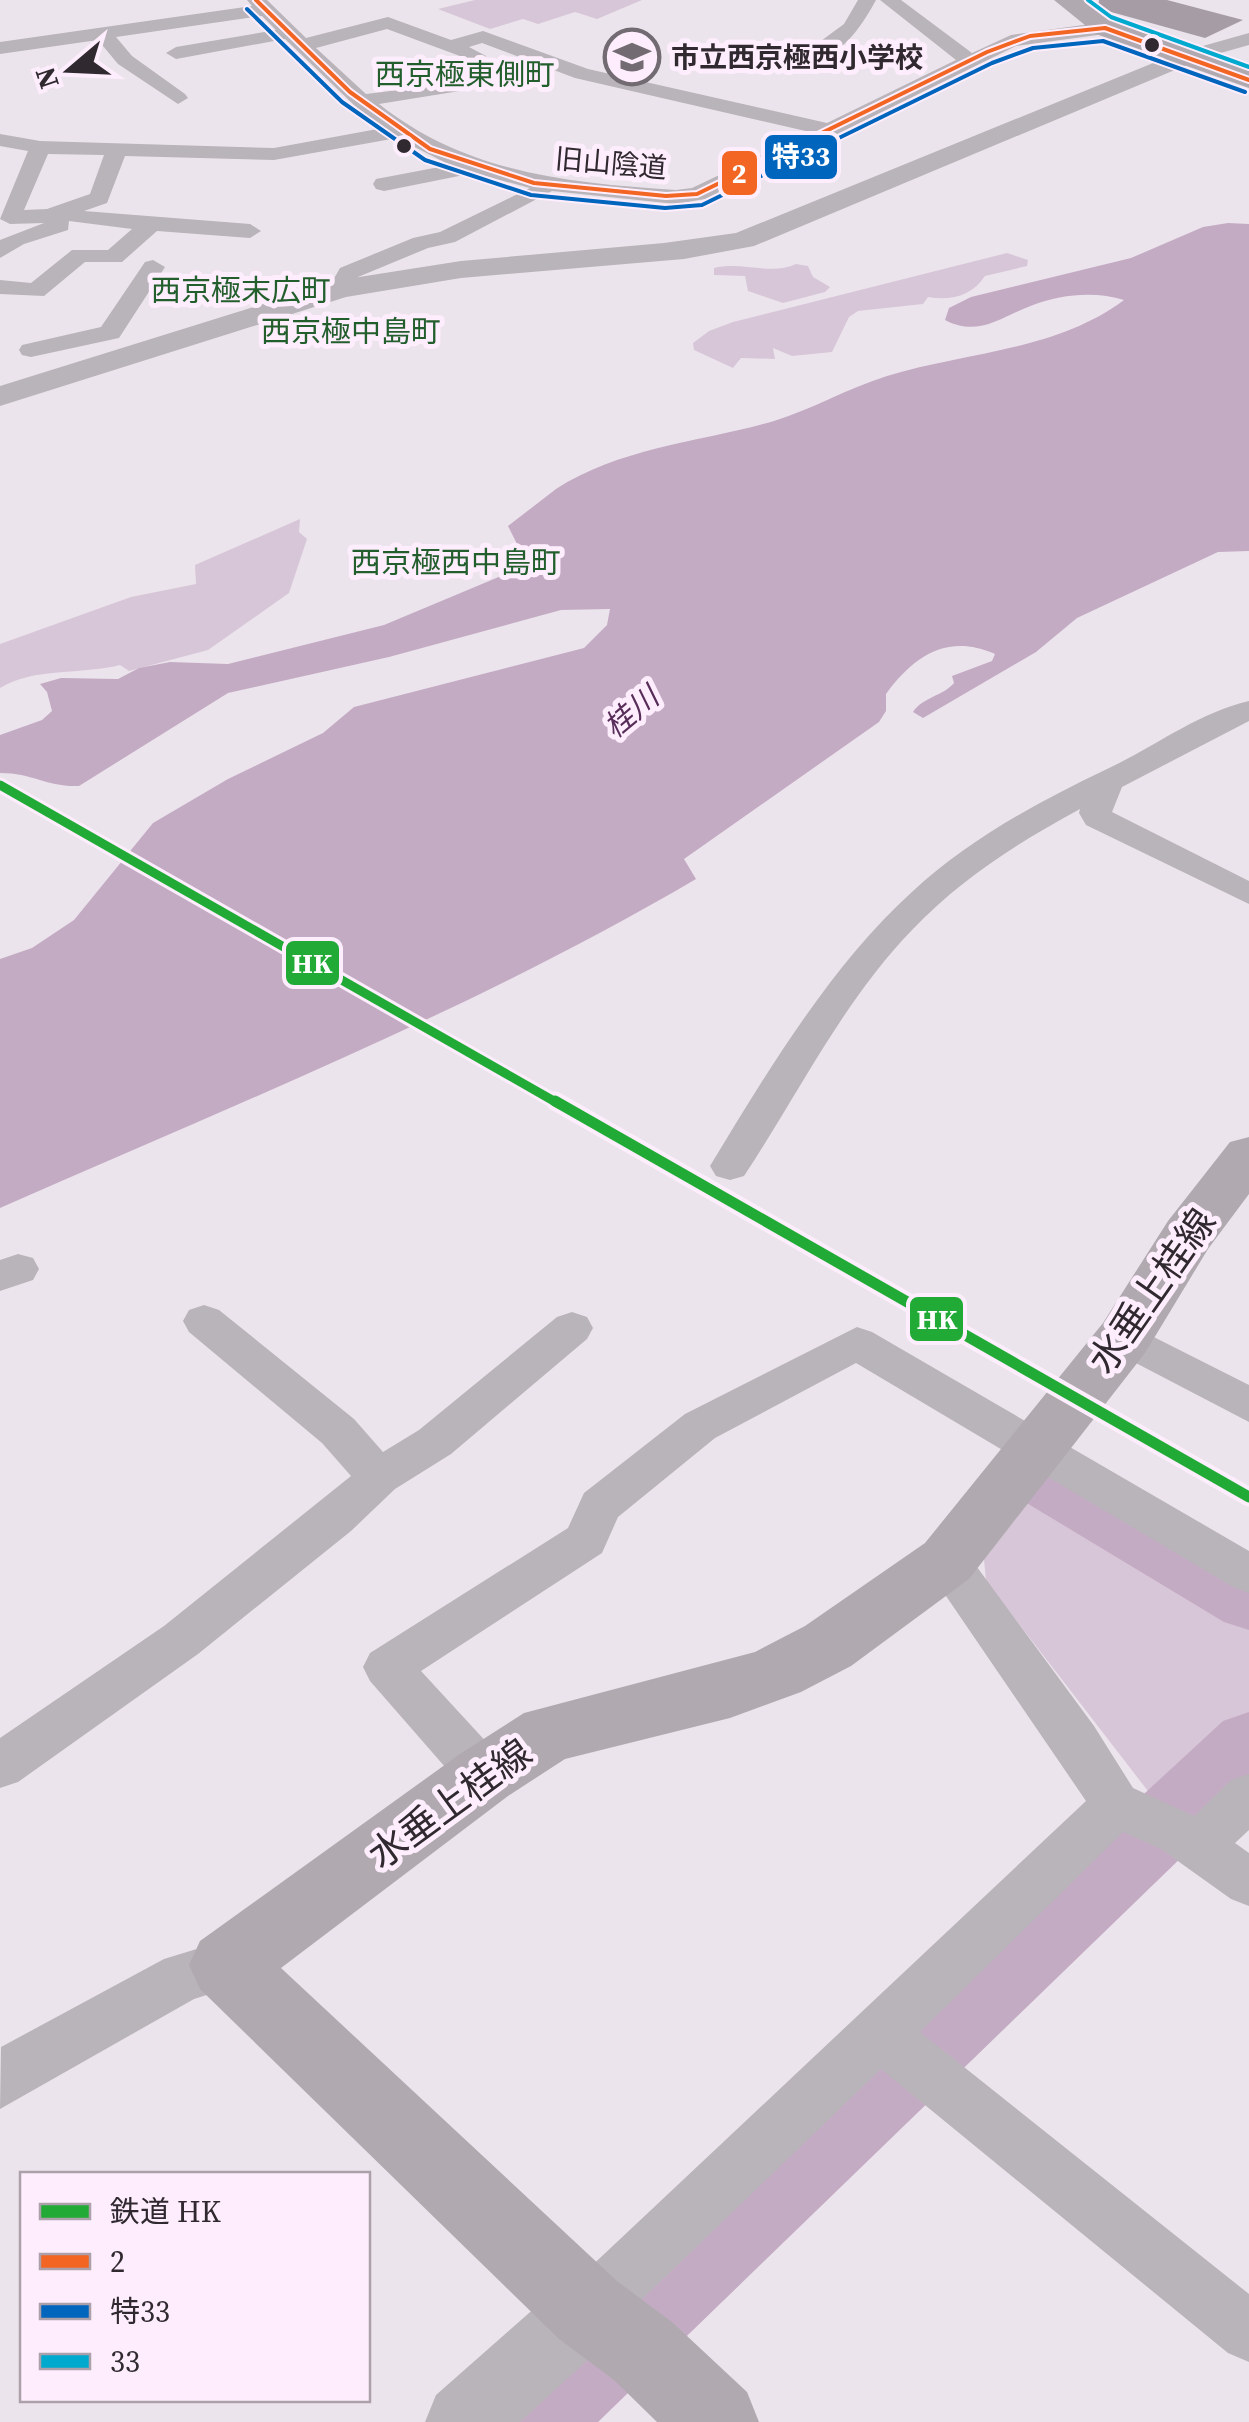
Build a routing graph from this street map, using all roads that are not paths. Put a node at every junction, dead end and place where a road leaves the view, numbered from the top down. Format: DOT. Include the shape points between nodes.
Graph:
graph roads {
  1 [pos="867,0"];
  2 [pos="889,0"];
  3 [pos="1067,0"];
  4 [pos="261,3"];
  5 [pos="1105,28"];
  6 [pos="103,34"];
  7 [pos="1249,38"];
  8 [pos="297,39"];
  9 [pos="452,46"];
  10 [pos="0,48"];
  11 [pos="176,53"];
  12 [pos="817,53"];
  13 [pos="1191,59"];
  14 [pos="972,60"];
  15 [pos="520,74"];
  16 [pos="1249,80"];
  17 [pos="465,85"];
  18 [pos="631,87"];
  19 [pos="554,88"];
  20 [pos="178,98"];
  21 [pos="361,100"];
  22 [pos="400,130"];
  23 [pos="829,130"];
  24 [pos="0,140"];
  25 [pos="40,147"];
  26 [pos="117,150"];
  27 [pos="477,166"];
  28 [pos="384,184"];
  29 [pos="546,184"];
  30 [pos="72,214"];
  31 [pos="150,224"];
  32 [pos="250,231"];
  33 [pos="0,251"];
  34 [pos="153,267"];
  35 [pos="0,287"];
  36 [pos="340,289"];
  37 [pos="54,321"];
  38 [pos="150,349"];
  39 [pos="22,356"];
  40 [pos="0,396"];
  41 [pos="1249,710"];
  42 [pos="1109,780"];
  43 [pos="1249,894"];
  44 [pos="1249,1155"];
  45 [pos="730,1166"];
  46 [pos="204,1320"];
  47 [pos="572,1328"];
  48 [pos="1124,1338"];
  49 [pos="1249,1405"];
  50 [pos="1039,1448"];
  51 [pos="379,1477"];
  52 [pos="947,1561"];
  53 [pos="1249,1574"];
  54 [pos="0,1766"];
  55 [pos="484,1775"];
  56 [pos="1249,1796"];
  57 [pos="1158,1825"];
  58 [pos="1249,1882"];
  59 [pos="226,1965"];
  60 [pos="902,2051"];
  61 [pos="0,2082"];
  62 [pos="611,2326"];
  63 [pos="1249,2332"];
  64 [pos="463,2422"];
  65 [pos="717,2422"];
  1 -- 12 [label="street" via="852,28"];
  2 -- 14 [label="street"];
  3 -- 5 [label="main road"];
  4 -- 6 [label="street"];
  4 -- 8 [label="street, 旧山陰道"];
  5 -- 13 [label="main road"];
  5 -- 14 [label="street, 旧山陰道" via="1030,36"];
  6 -- 10 [label="street"];
  6 -- 20 [label="street"];
  7 -- 13 [label="street"];
  8 -- 9 [label="street" via="388,23"];
  8 -- 11 [label="street"];
  8 -- 21 [label="street, 旧山陰道"];
  9 -- 15 [label="street"];
  9 -- 18 [label="street" via="483,37"];
  13 -- 16 [label="main road"];
  13 -- 36 [label="street" via="744,240 696,250 436,270"];
  14 -- 23 [label="street, 旧山陰道"];
  17 -- 21 [label="street"];
  18 -- 19 [label="street" via="614,102"];
  18 -- 23 [label="street"];
  21 -- 22 [label="street, 旧山陰道"];
  22 -- 26 [label="street" via="274,154"];
  22 -- 27 [label="street, 旧山陰道"];
  23 -- 29 [label="street, 旧山陰道" via="686,196"];
  24 -- 25 [label="street"];
  25 -- 26 [label="street"];
  25 -- 30 [label="street" via="10,217"];
  26 -- 30 [label="street" via="99,198"];
  27 -- 28 [label="street"];
  27 -- 29 [label="street, 旧山陰道"];
  29 -- 36 [label="street" via="447,237 348,273"];
  30 -- 31 [label="street"];
  30 -- 33 [label="street"];
  31 -- 32 [label="street"];
  31 -- 35 [label="street" via="114,257 80,255 36,291"];
  34 -- 39 [label="street" via="110,333"];
  36 -- 38 [label="street"];
  37 -- 39 [label="street"];
  38 -- 39 [label="street"];
  38 -- 40 [label="street"];
  41 -- 42 [label="street"];
  42 -- 43 [label="street" via="1098,818"];
  42 -- 45 [label="street" via="994,842 939,884 874,950"];
  44 -- 48 [label="main road, 水垂上桂線" via="1188,1235"];
  46 -- 51 [label="street" via="338,1431"];
  47 -- 51 [label="street" via="434,1442"];
  48 -- 49 [label="street"];
  48 -- 50 [label="main road, 水垂上桂線"];
  50 -- 52 [label="main road, 水垂上桂線"];
  50 -- 53 [label="street"];
  50 -- 55 [label="street" via="857,1342 700,1426 600,1506 586,1540 387,1667"];
  51 -- 54 [label="street" via="180,1640"];
  52 -- 55 [label="main road, 水垂上桂線" via="828,1646 778,1672 548,1734"];
  52 -- 57 [label="street" via="1090,1759"];
  55 -- 59 [label="main road, 水垂上桂線"];
  56 -- 57 [label="street"];
  57 -- 58 [label="street"];
  57 -- 60 [label="street" via="1093,1831"];
  59 -- 61 [label="street" via="183,1977"];
  59 -- 62 [label="main road"];
  60 -- 62 [label="street"];
  60 -- 63 [label="street"];
  62 -- 64 [label="street" via="551,2347"];
  62 -- 65 [label="main road"];
}
